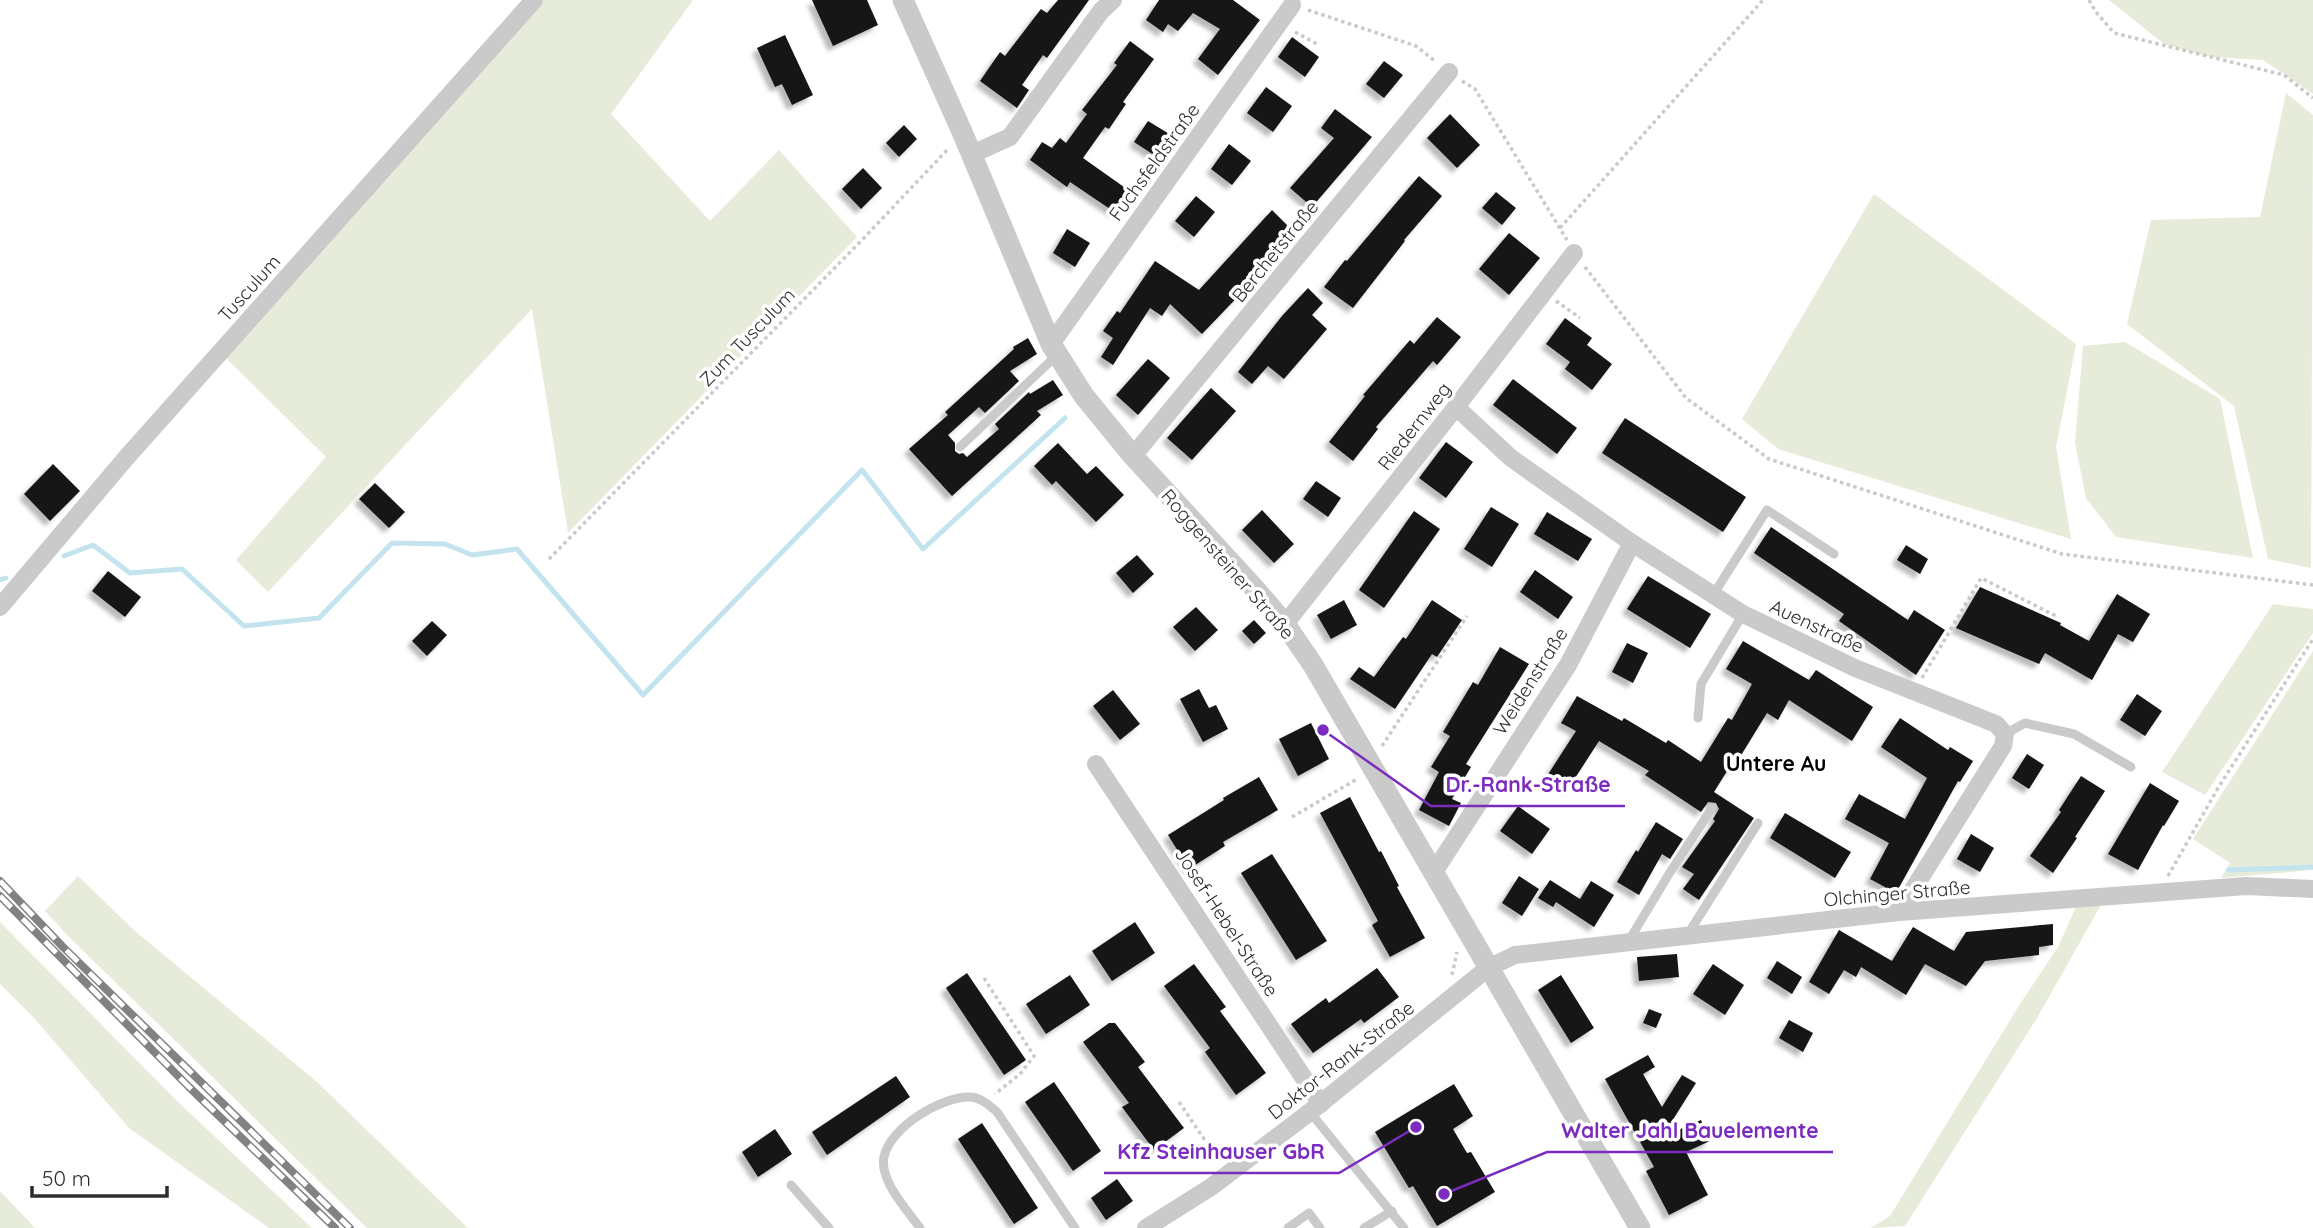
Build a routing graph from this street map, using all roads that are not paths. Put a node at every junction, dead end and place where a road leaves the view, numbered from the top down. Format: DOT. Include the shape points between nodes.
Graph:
graph roads {
  1 [pos="534,0"];
  2 [pos="903,0"];
  3 [pos="1113,0"];
  4 [pos="1292,5"];
  5 [pos="1449,72"];
  6 [pos="972,154"];
  7 [pos="1574,253"];
  8 [pos="1054,349"];
  9 [pos="1456,407"];
  10 [pos="960,447"];
  11 [pos="1133,456"];
  12 [pos="1632,543"];
  13 [pos="1833,554"];
  14 [pos="1713,595"];
  15 [pos="0,607"];
  16 [pos="1743,614"];
  17 [pos="1285,624"];
  18 [pos="1698,718"];
  19 [pos="2005,734"];
  20 [pos="1096,764"];
  21 [pos="2130,767"];
  22 [pos="1712,808"];
  23 [pos="1758,823"];
  24 [pos="1434,872"];
  25 [pos="2313,889"];
  26 [pos="1899,912"];
  27 [pos="1687,936"];
  28 [pos="1628,942"];
  29 [pos="1488,968"];
  30 [pos="1316,1108"];
  31 [pos="791,1185"];
  32 [pos="1392,1212"];
  33 [pos="829,1228"];
  34 [pos="920,1228"];
  35 [pos="1075,1228"];
  36 [pos="1146,1228"];
  37 [pos="1288,1228"];
  38 [pos="1320,1228"];
  39 [pos="1364,1228"];
  40 [pos="1405,1228"];
  41 [pos="1640,1228"];
  1 -- 15 [label="street, Tusculum" via="126,458"];
  2 -- 6 [label="street, Roggensteiner Straße"];
  3 -- 6 [label="street" via="1010,137"];
  4 -- 8 [label="street, Fuchsfeldstraße"];
  5 -- 11 [label="street, Berchetstraße"];
  6 -- 8 [label="street, Roggensteiner Straße"];
  7 -- 9 [label="street, Riedernweg"];
  8 -- 10 [label="lane"];
  8 -- 11 [label="street, Roggensteiner Straße" via="1084,396"];
  9 -- 12 [label="street, Auenstraße" via="1511,458"];
  9 -- 17 [label="street, Riedernweg"];
  11 -- 17 [label="street, Roggensteiner Straße"];
  12 -- 14 [label="street, Auenstraße"];
  12 -- 24 [label="street, Weidenstraße" via="1568,665"];
  13 -- 14 [label="lane" via="1767,510"];
  14 -- 16 [label="street, Auenstraße"];
  16 -- 18 [label="lane" via="1701,684"];
  16 -- 19 [label="street, Auenstraße" via="1856,668 1996,724"];
  17 -- 24 [label="street, Roggensteiner Straße" via="1367,769"];
  19 -- 21 [label="lane" via="2025,723 2074,734"];
  19 -- 26 [label="street" via="2003,746"];
  20 -- 30 [label="street, Josef-Hebel-Straße"];
  22 -- 28 [label="lane"];
  23 -- 27 [label="lane"];
  24 -- 29 [label="street, Roggensteiner Straße"];
  25 -- 26 [label="street, Olchinger Straße" via="2246,886"];
  26 -- 27 [label="street, Olchinger Straße"];
  27 -- 28 [label="street, Olchinger Straße"];
  28 -- 29 [label="street, Olchinger Straße" via="1515,955"];
  29 -- 30 [label="street, Doktor-Rank-Straße"];
  29 -- 41 [label="street, Roggensteiner Straße"];
  30 -- 32 [label="lane"];
  30 -- 36 [label="street, Doktor-Rank-Straße" via="1211,1187"];
  31 -- 33 [label="lane"];
  32 -- 39 [label="lane"];
  32 -- 40 [label="lane"];
  34 -- 35 [label="lane" via="887,1183 883,1157 894,1136 916,1117 948,1100 971,1096 997,1112"];
  37 -- 38 [label="lane" via="1309,1213"];
}
